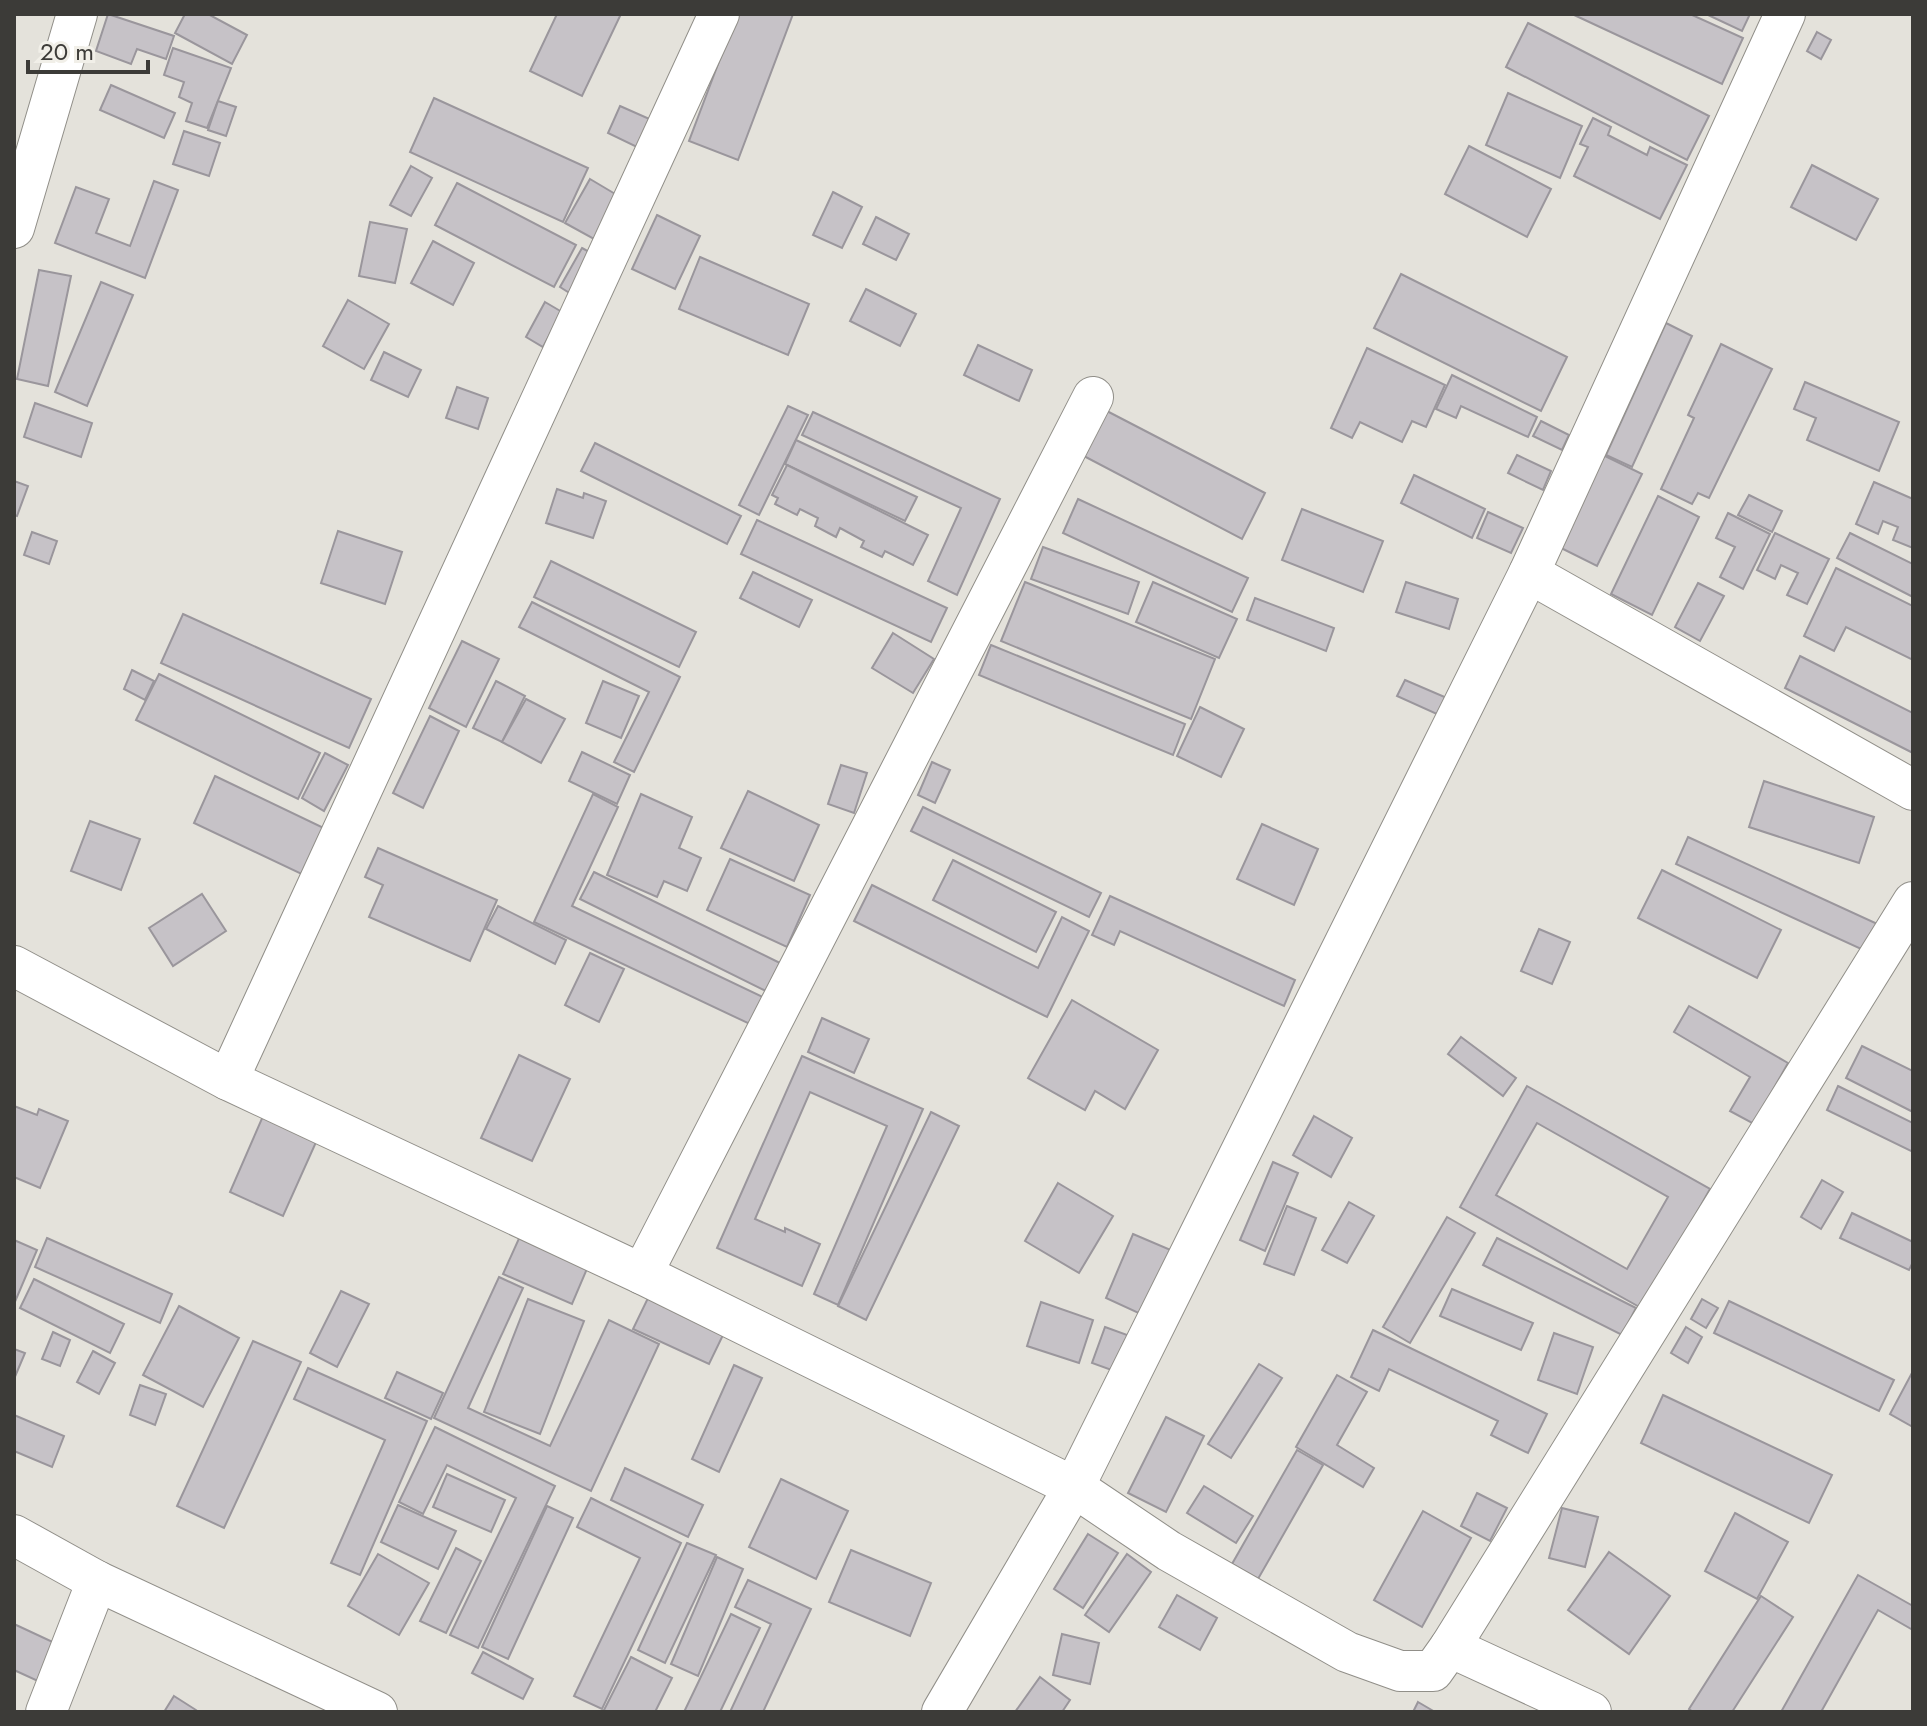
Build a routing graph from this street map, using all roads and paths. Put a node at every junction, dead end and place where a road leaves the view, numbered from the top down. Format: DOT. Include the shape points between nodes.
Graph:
graph roads {
  1 [pos="77,14"];
  2 [pos="719,14"];
  3 [pos="1785,14"];
  4 [pos="14,228"];
  5 [pos="1093,397"];
  6 [pos="1529,573"];
  7 [pos="1913,790"];
  8 [pos="1913,902"];
  9 [pos="14,966"];
  10 [pos="228,1080"];
  11 [pos="642,1274"];
  12 [pos="1074,1487"];
  13 [pos="14,1535"];
  14 [pos="97,1581"];
  15 [pos="1450,1647"];
  16 [pos="46,1712"];
  17 [pos="377,1712"];
  18 [pos="942,1712"];
  19 [pos="1591,1712"];
  1 -- 4 [label="street"];
  2 -- 10 [label="street"];
  3 -- 6 [label="street"];
  5 -- 11 [label="street"];
  6 -- 7 [label="street"];
  6 -- 12 [label="street"];
  8 -- 15 [label="street"];
  9 -- 10 [label="street"];
  10 -- 11 [label="street"];
  11 -- 12 [label="street"];
  12 -- 15 [label="street" via="1169,1551 1347,1652 1400,1671 1433,1671"];
  12 -- 18 [label="street"];
  13 -- 14 [label="street"];
  14 -- 16 [label="street"];
  14 -- 17 [label="street"];
  15 -- 19 [label="street"];
}
